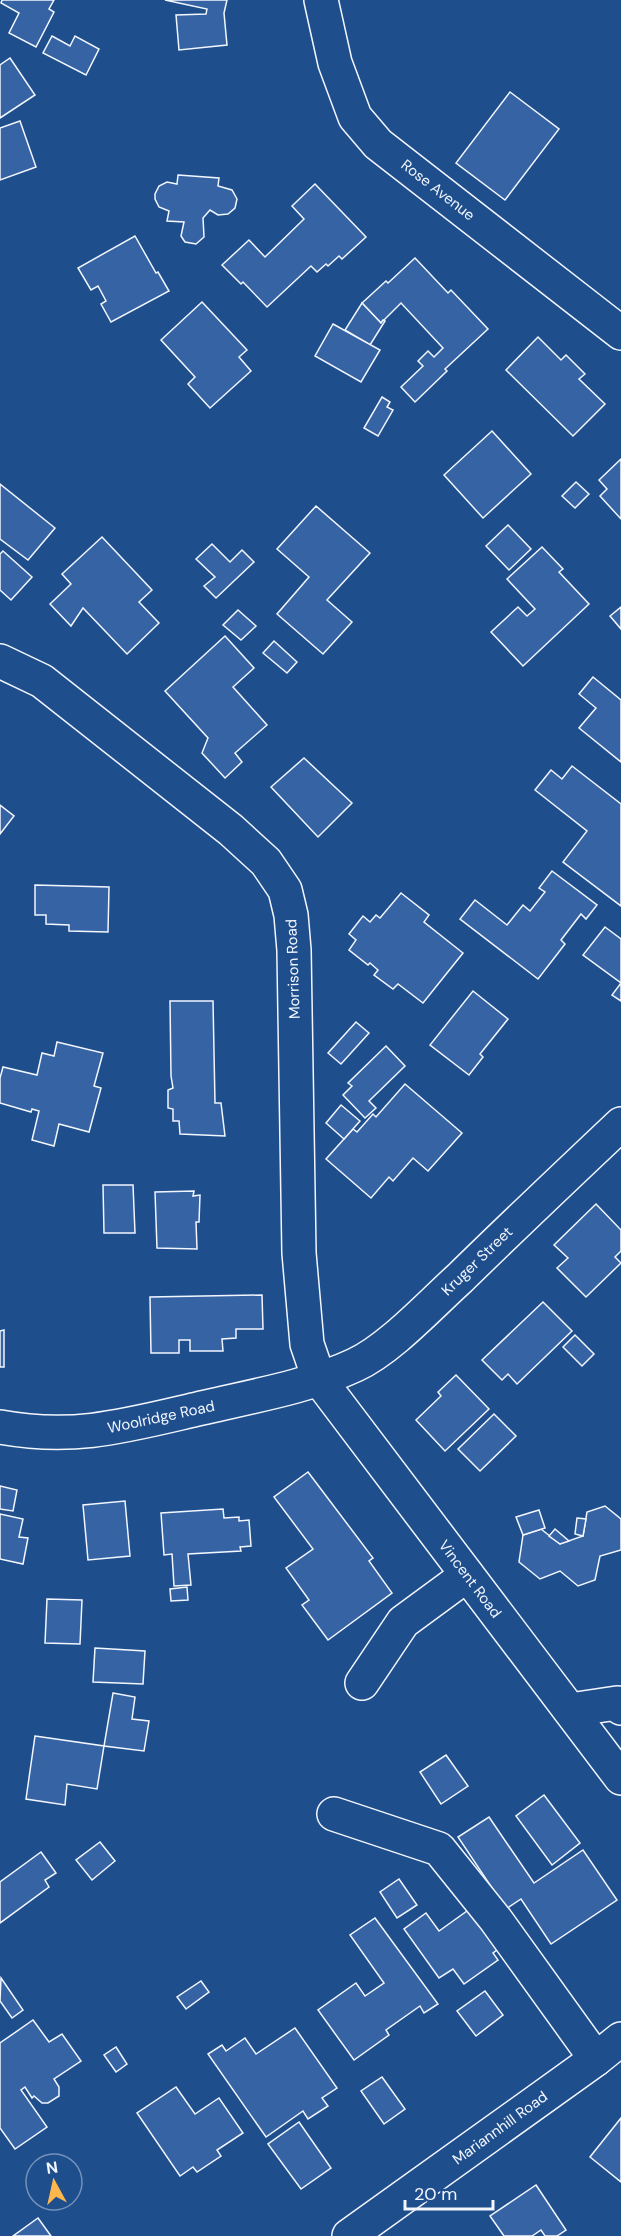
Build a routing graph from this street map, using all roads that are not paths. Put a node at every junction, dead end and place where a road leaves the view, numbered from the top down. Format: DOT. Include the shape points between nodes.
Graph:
graph roads {
  1 [pos="321,0"];
  2 [pos="621,333"];
  3 [pos="0,661"];
  4 [pos="621,1124"];
  5 [pos="319,1379"];
  6 [pos="0,1427"];
  7 [pos="467,1575"];
  8 [pos="362,1683"];
  9 [pos="621,1708"];
  10 [pos="570,1710"];
  11 [pos="621,1778"];
  12 [pos="334,1814"];
  13 [pos="609,2049"];
  14 [pos="349,2236"];
  1 -- 2 [label="street, Rose Avenue" via="335,63 355,117 378,144"];
  3 -- 5 [label="street, Morrison Road" via="42,681 231,830 266,862 285,890 294,950 299,1253 308,1344"];
  4 -- 5 [label="street, Kruger Street" via="378,1351 356,1365"];
  5 -- 6 [label="street, Woolridge Road" via="114,1429 68,1433"];
  5 -- 7 [label="street, Vincent Road"];
  7 -- 8 [label="street" via="403,1622"];
  7 -- 10 [label="street, Vincent Road"];
  9 -- 10 [label="street" via="617,1703"];
  10 -- 11 [label="street, Vincent Road"];
  12 -- 13 [label="street" via="439,1849"];
  13 -- 14 [label="street, Mariannhill Road"];
}
